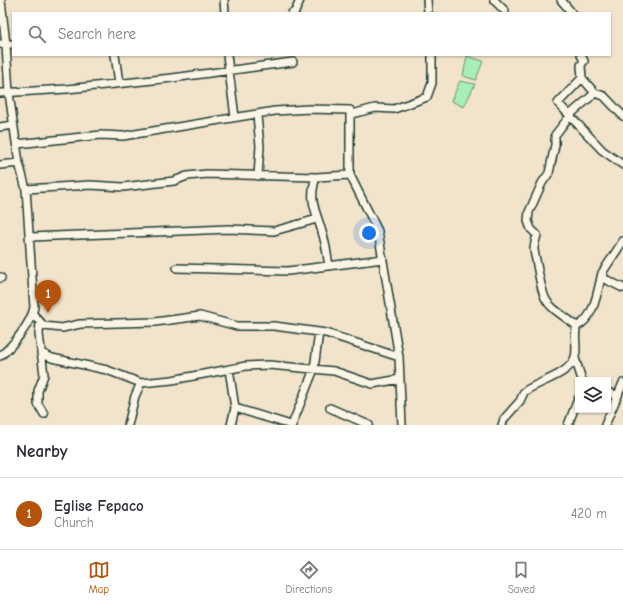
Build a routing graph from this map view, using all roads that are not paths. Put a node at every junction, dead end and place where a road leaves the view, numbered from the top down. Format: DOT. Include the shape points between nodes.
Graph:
graph roads {
  1 [pos="1,0"];
  2 [pos="224,0"];
  3 [pos="300,0"];
  4 [pos="427,0"];
  5 [pos="494,0"];
  6 [pos="561,0"];
  7 [pos="505,11"];
  8 [pos="225,12"];
  9 [pos="295,12"];
  10 [pos="428,12"];
  11 [pos="571,12"];
  12 [pos="6,44"];
  13 [pos="115,56"];
  14 [pos="227,56"];
  15 [pos="432,56"];
  16 [pos="582,56"];
  17 [pos="293,62"];
  18 [pos="230,70"];
  19 [pos="582,78"];
  20 [pos="119,83"];
  21 [pos="0,92"];
  22 [pos="9,93"];
  23 [pos="595,93"];
  24 [pos="352,114"];
  25 [pos="257,115"];
  26 [pos="623,116"];
  27 [pos="236,117"];
  28 [pos="569,117"];
  29 [pos="14,125"];
  30 [pos="0,127"];
  31 [pos="17,144"];
  32 [pos="19,163"];
  33 [pos="0,165"];
  34 [pos="623,165"];
  35 [pos="350,175"];
  36 [pos="258,176"];
  37 [pos="316,177"];
  38 [pos="26,189"];
  39 [pos="317,219"];
  40 [pos="30,237"];
  41 [pos="623,241"];
  42 [pos="383,260"];
  43 [pos="330,266"];
  44 [pos="177,268"];
  45 [pos="602,273"];
  46 [pos="623,288"];
  47 [pos="33,314"];
  48 [pos="40,323"];
  49 [pos="577,326"];
  50 [pos="319,332"];
  51 [pos="41,353"];
  52 [pos="0,356"];
  53 [pos="399,357"];
  54 [pos="575,358"];
  55 [pos="314,368"];
  56 [pos="229,369"];
  57 [pos="581,377"];
  58 [pos="400,379"];
  59 [pos="141,383"];
  60 [pos="623,383"];
  61 [pos="611,393"];
  62 [pos="618,396"];
  63 [pos="575,407"];
  64 [pos="235,408"];
  65 [pos="330,408"];
  66 [pos="44,414"];
  67 [pos="128,425"];
  68 [pos="232,425"];
  69 [pos="292,425"];
  70 [pos="369,425"];
  71 [pos="402,425"];
  72 [pos="502,425"];
  73 [pos="568,425"];
  74 [pos="605,425"];
  1 -- 12 [label="street"];
  2 -- 8 [label="street"];
  3 -- 9 [label="street"];
  4 -- 10 [label="street"];
  5 -- 7 [label="street"];
  6 -- 11 [label="street"];
  12 -- 22 [label="street"];
  13 -- 20 [label="street"];
  14 -- 18 [label="street"];
  15 -- 24 [label="street" via="432,83 427,97 394,109 375,108"];
  16 -- 19 [label="street" via="584,60 581,65"];
  17 -- 18 [label="street"];
  18 -- 20 [label="street"];
  18 -- 27 [label="street"];
  19 -- 23 [label="street"];
  19 -- 28 [label="street" via="558,103"];
  20 -- 22 [label="street"];
  21 -- 22 [label="street"];
  22 -- 29 [label="street"];
  23 -- 26 [label="street" via="604,96"];
  23 -- 28 [label="street"];
  24 -- 25 [label="street" via="348,109 309,108"];
  24 -- 35 [label="street"];
  25 -- 27 [label="street"];
  25 -- 36 [label="street" via="260,146"];
  27 -- 31 [label="street" via="128,135 101,135"];
  28 -- 34 [label="street" via="602,150"];
  28 -- 49 [label="street" via="555,135 549,173 530,207 528,221 537,235 532,251 537,263 543,298 554,311"];
  29 -- 30 [label="street"];
  29 -- 31 [label="street"];
  31 -- 32 [label="street"];
  32 -- 33 [label="street"];
  32 -- 38 [label="street"];
  35 -- 37 [label="street"];
  35 -- 42 [label="street" via="376,226"];
  36 -- 37 [label="street"];
  36 -- 38 [label="street" via="207,174 123,187 90,185"];
  37 -- 39 [label="street" via="311,191"];
  38 -- 40 [label="street"];
  39 -- 40 [label="street" via="274,231 229,229"];
  39 -- 43 [label="street"];
  40 -- 47 [label="street"];
  41 -- 45 [label="street"];
  42 -- 43 [label="street"];
  42 -- 53 [label="street"];
  43 -- 44 [label="street" via="288,271"];
  45 -- 46 [label="street" via="606,280"];
  45 -- 49 [label="street" via="592,313 583,324"];
  47 -- 48 [label="street"];
  47 -- 52 [label="street" via="15,342"];
  48 -- 50 [label="street" via="44,326 62,328 80,324 155,322 200,316 237,326 274,326"];
  48 -- 51 [label="street"];
  49 -- 54 [label="street"];
  50 -- 53 [label="street"];
  50 -- 55 [label="street"];
  51 -- 59 [label="street" via="52,358 107,370"];
  51 -- 66 [label="street" via="44,375 38,391 38,404"];
  53 -- 58 [label="street"];
  54 -- 57 [label="street"];
  54 -- 72 [label="street" via="554,377 524,392"];
  55 -- 56 [label="street" via="269,365"];
  55 -- 58 [label="street" via="349,375 372,384"];
  55 -- 69 [label="street"];
  56 -- 59 [label="street"];
  56 -- 64 [label="street"];
  58 -- 71 [label="street"];
  59 -- 67 [label="street" via="130,411"];
  60 -- 62 [label="street"];
  61 -- 62 [label="street"];
  62 -- 74 [label="street"];
  63 -- 73 [label="street"];
  64 -- 68 [label="street"];
  64 -- 69 [label="street"];
  65 -- 70 [label="street"];
}
